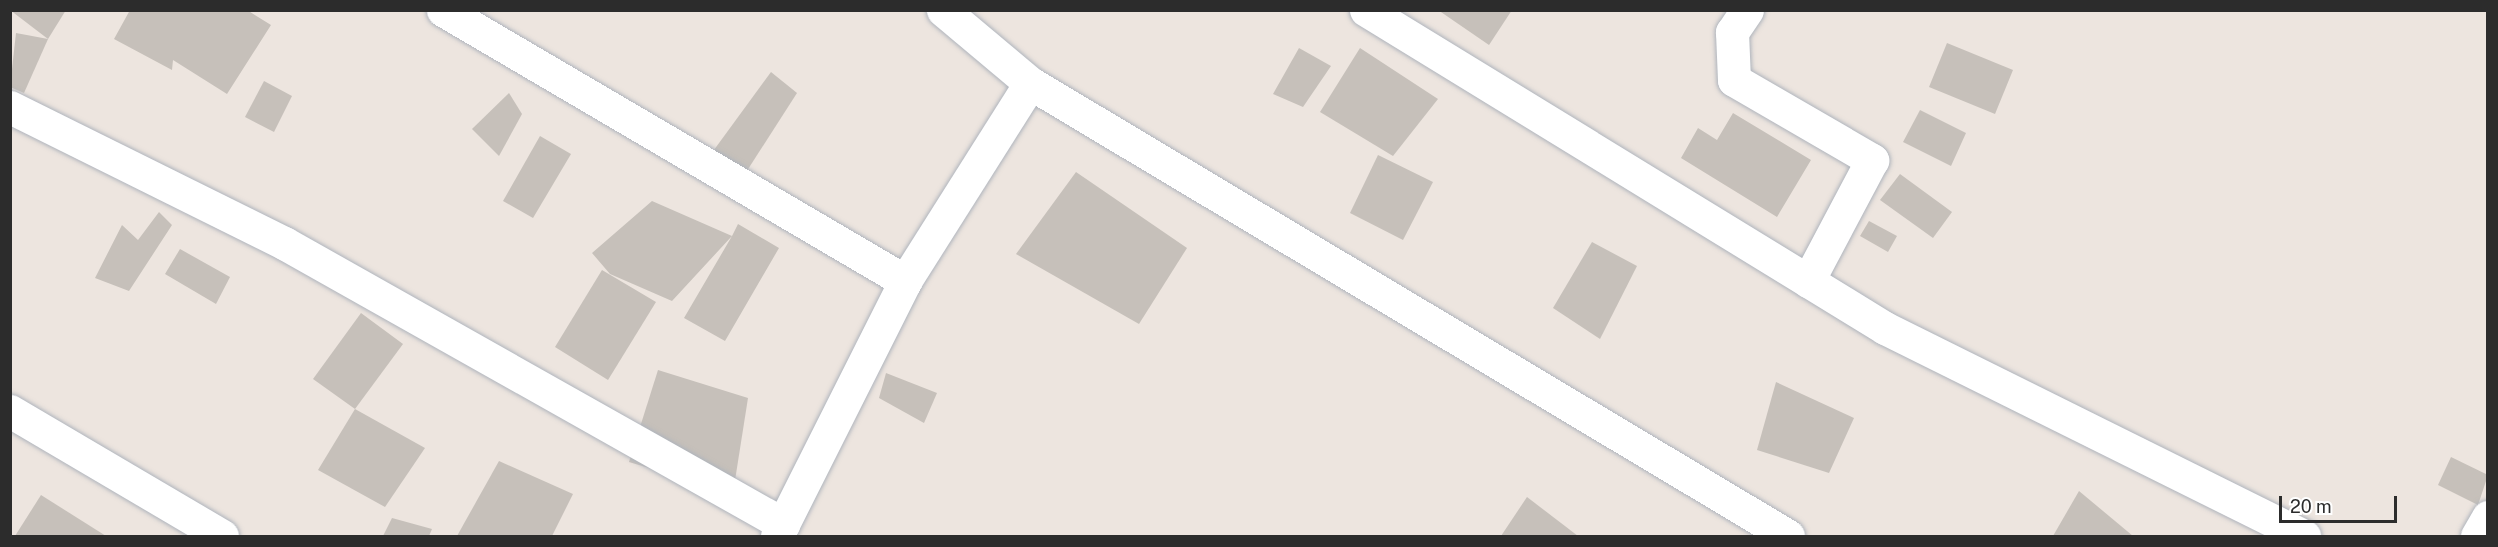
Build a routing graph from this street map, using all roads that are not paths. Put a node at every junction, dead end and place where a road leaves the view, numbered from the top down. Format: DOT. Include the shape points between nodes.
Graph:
graph roads {
  1 [pos="443,10"];
  2 [pos="943,10"];
  3 [pos="1366,10"];
  4 [pos="1747,10"];
  5 [pos="1030,83"];
  6 [pos="10,107"];
  7 [pos="904,281"];
  8 [pos="1808,281"];
  9 [pos="10,411"];
  10 [pos="2487,517"];
  11 [pos="780,530"];
  12 [pos="222,537"];
  13 [pos="1788,537"];
  14 [pos="2304,537"];
  15 [pos="2477,537"];
  1 -- 7 [label="street"];
  2 -- 5 [label="street"];
  3 -- 8 [label="street"];
  4 -- 8 [label="street" via="1732,32 1734,80 1872,160"];
  5 -- 7 [label="street"];
  5 -- 13 [label="street"];
  6 -- 11 [label="street" via="284,243"];
  7 -- 11 [label="street"];
  8 -- 14 [label="street" via="1885,328"];
  9 -- 12 [label="street"];
  10 -- 15 [label="street"];
}
